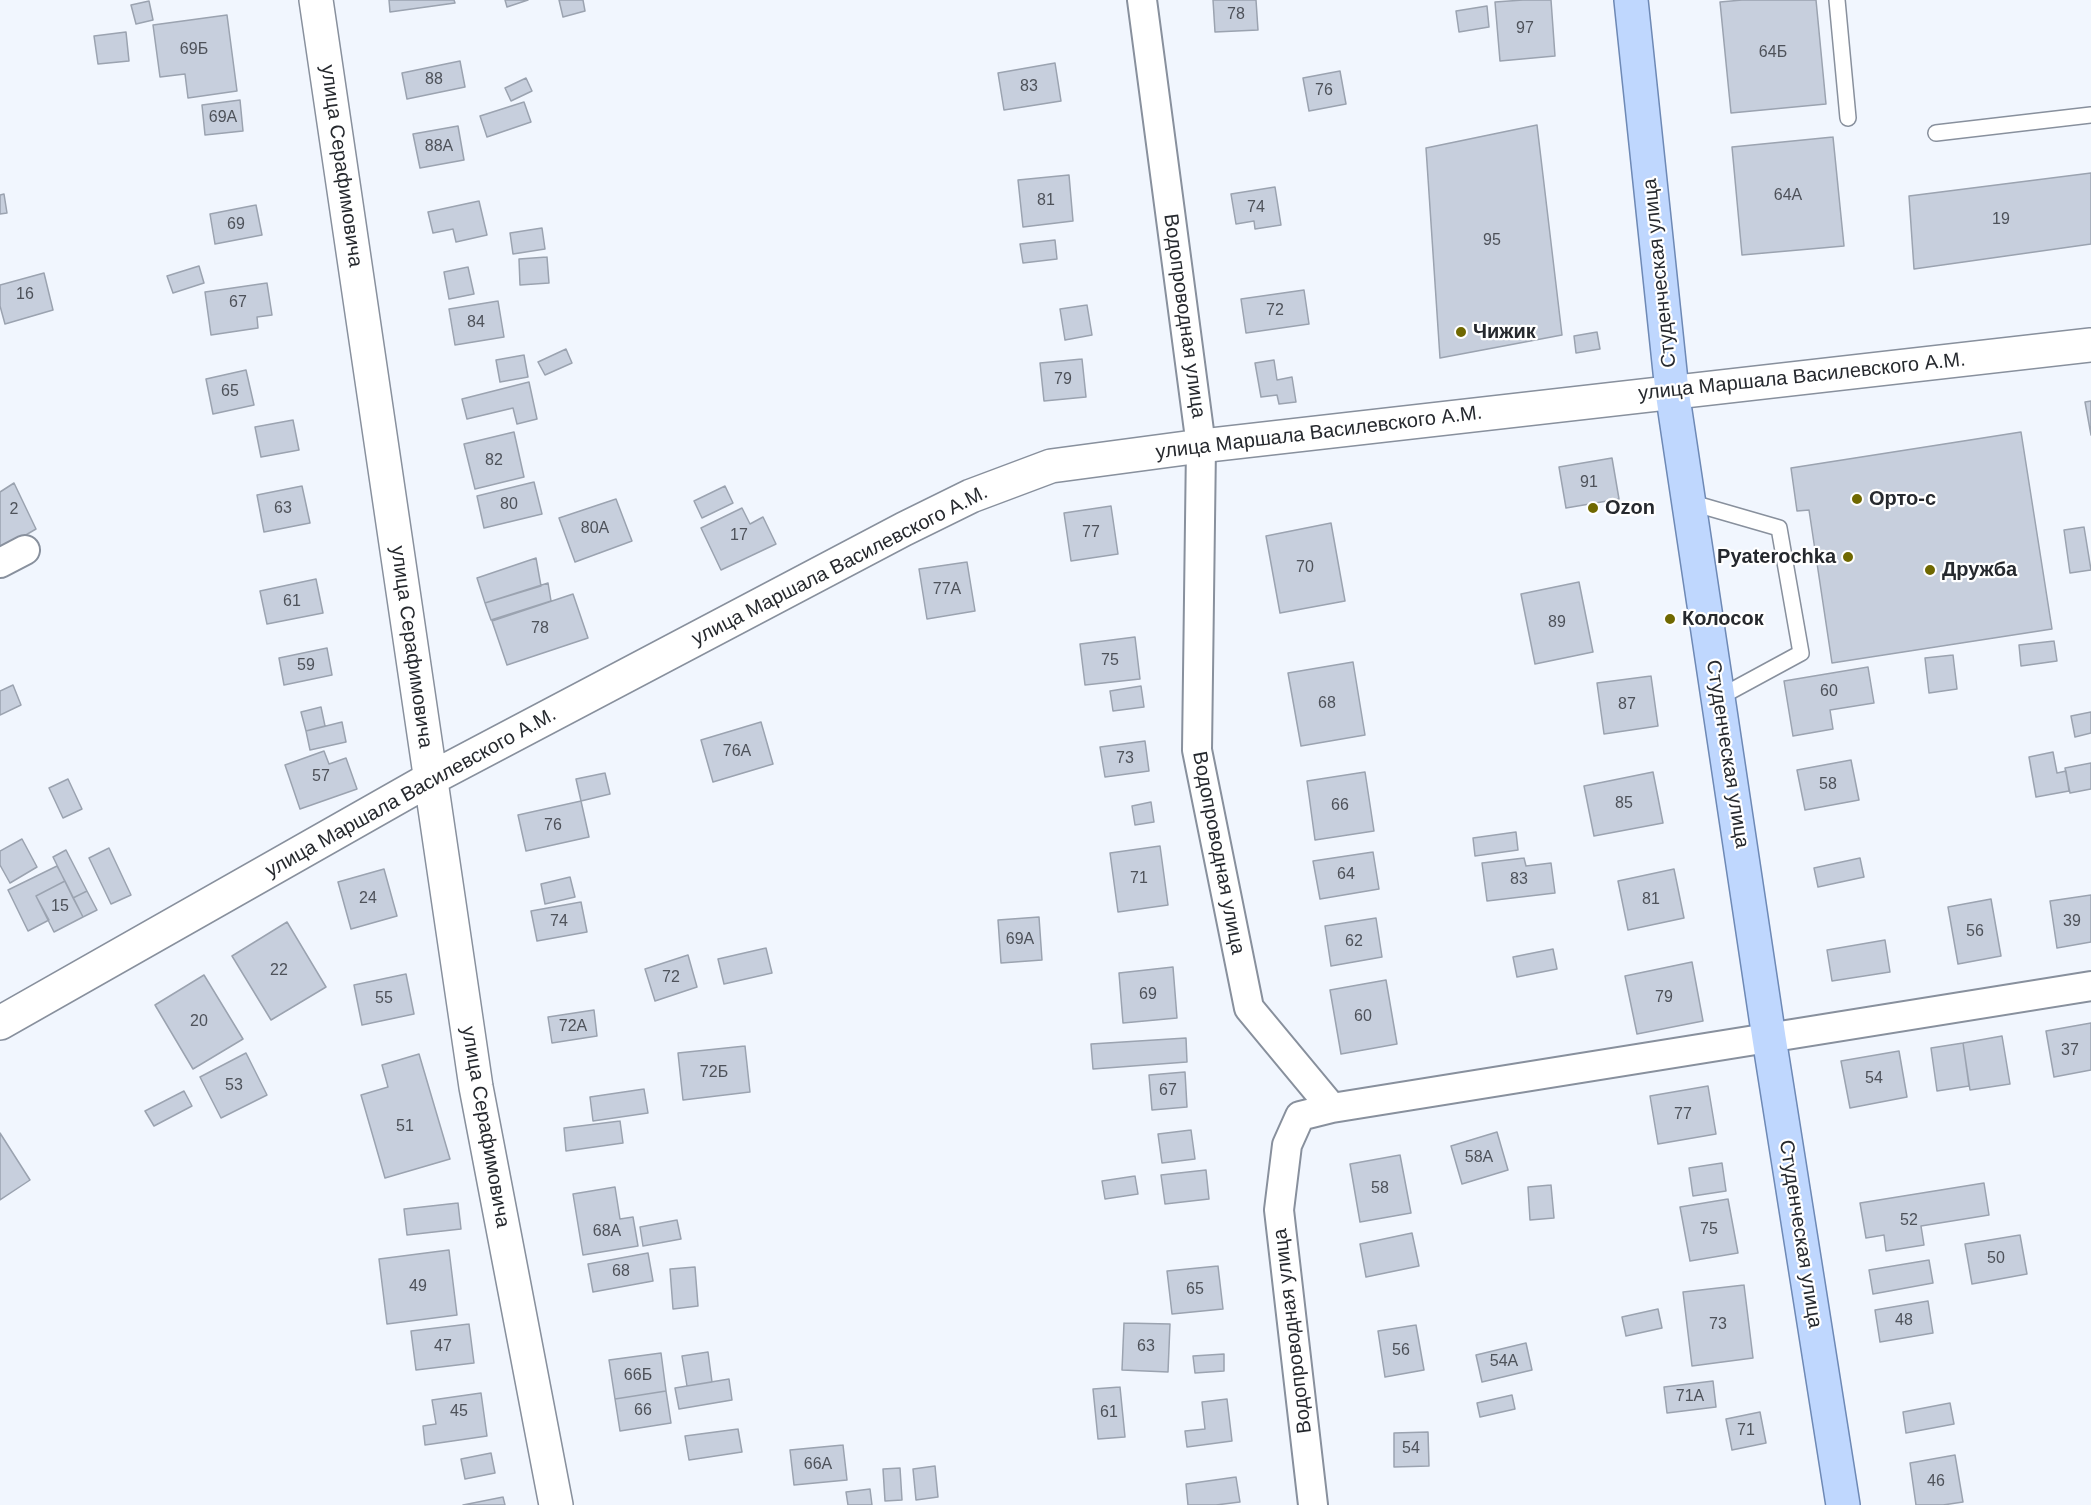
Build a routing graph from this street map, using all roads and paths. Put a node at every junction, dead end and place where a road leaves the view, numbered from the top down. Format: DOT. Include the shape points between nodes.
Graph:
graph roads {
  1 [pos="316,0"];
  2 [pos="1142,0"];
  3 [pos="1631,0"];
  4 [pos="1837,0"];
  5 [pos="2091,115"];
  6 [pos="1848,117"];
  7 [pos="1936,133"];
  8 [pos="2091,345"];
  9 [pos="1672,392"];
  10 [pos="1201,446"];
  11 [pos="1689,502"];
  12 [pos="25,550"];
  13 [pos="0,563"];
  14 [pos="1718,698"];
  15 [pos="430,779"];
  16 [pos="2091,986"];
  17 [pos="0,1023"];
  18 [pos="1769,1038"];
  19 [pos="1332,1108"];
  20 [pos="556,1505"];
  21 [pos="1313,1505"];
  22 [pos="1843,1505"];
  1 -- 15 [label="street, улица Серафимовича"];
  2 -- 10 [label="street, Водопроводная улица"];
  3 -- 9 [label="main road, Студенческая улица"];
  4 -- 6 [label="lane"];
  5 -- 7 [label="lane"];
  8 -- 9 [label="street, улица Маршала Василевского А.М."];
  9 -- 10 [label="street, улица Маршала Василевского А.М."];
  9 -- 11 [label="main road, Студенческая улица"];
  10 -- 15 [label="street, улица Маршала Василевского А.М." via="1051,466 971,496"];
  10 -- 19 [label="street, Водопроводная улица" via="1197,750 1249,1008"];
  11 -- 14 [label="main road, Студенческая улица"];
  11 -- 14 [label="lane" via="1779,528 1801,653"];
  12 -- 13 [label="street"];
  14 -- 18 [label="main road, Студенческая улица"];
  15 -- 17 [label="street, улица Маршала Василевского А.М."];
  15 -- 20 [label="street, улица Серафимовича" via="476,1087"];
  16 -- 18 [label="street"];
  18 -- 19 [label="street"];
  18 -- 22 [label="main road, Студенческая улица"];
  19 -- 21 [label="street, Водопроводная улица" via="1300,1116 1287,1145 1279,1210"];
}
